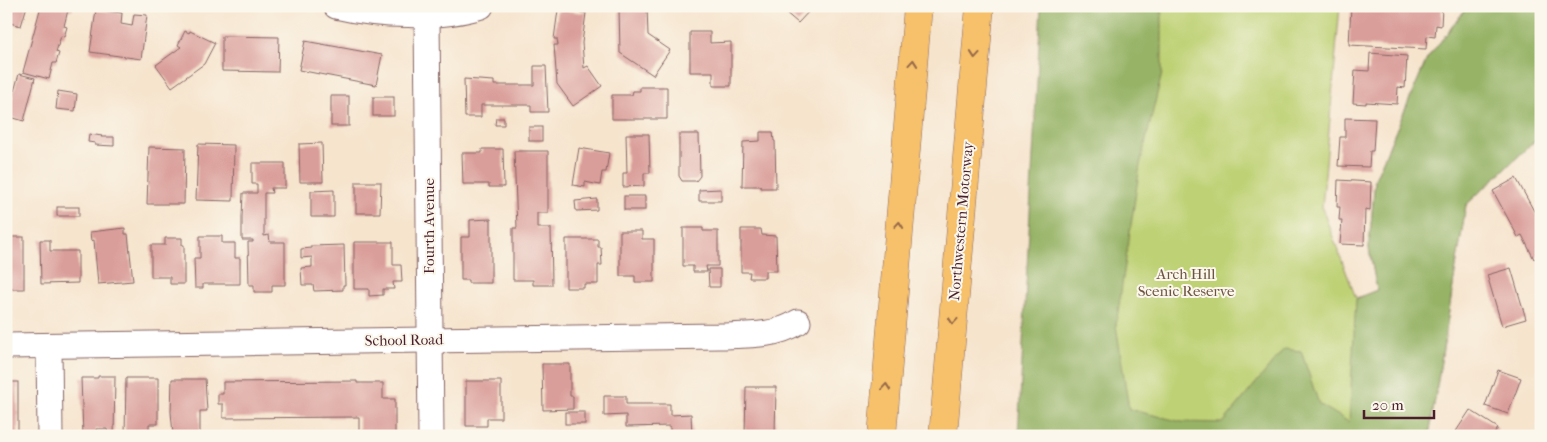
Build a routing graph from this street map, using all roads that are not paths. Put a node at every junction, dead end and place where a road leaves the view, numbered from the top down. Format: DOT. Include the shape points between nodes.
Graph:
graph roads {
  1 [pos="336,6"];
  2 [pos="481,6"];
  3 [pos="918,6"];
  4 [pos="980,6"];
  5 [pos="427,16"];
  6 [pos="798,322"];
  7 [pos="430,340"];
  8 [pos="6,346"];
  9 [pos="49,347"];
  10 [pos="50,436"];
  11 [pos="431,436"];
  12 [pos="882,436"];
  13 [pos="943,436"];
  1 -- 5 [label="street"];
  2 -- 5 [label="street"];
  12 -- 3 [label="highway, one-way"];
  4 -- 13 [label="highway, Northwestern Motorway, one-way"];
  5 -- 7 [label="street, Fourth Avenue"];
  6 -- 7 [label="street, School Road" via="788,329 750,335"];
  7 -- 9 [label="street, School Road"];
  7 -- 11 [label="street, Fourth Avenue"];
  8 -- 9 [label="street, School Road"];
  9 -- 10 [label="street"];
}
